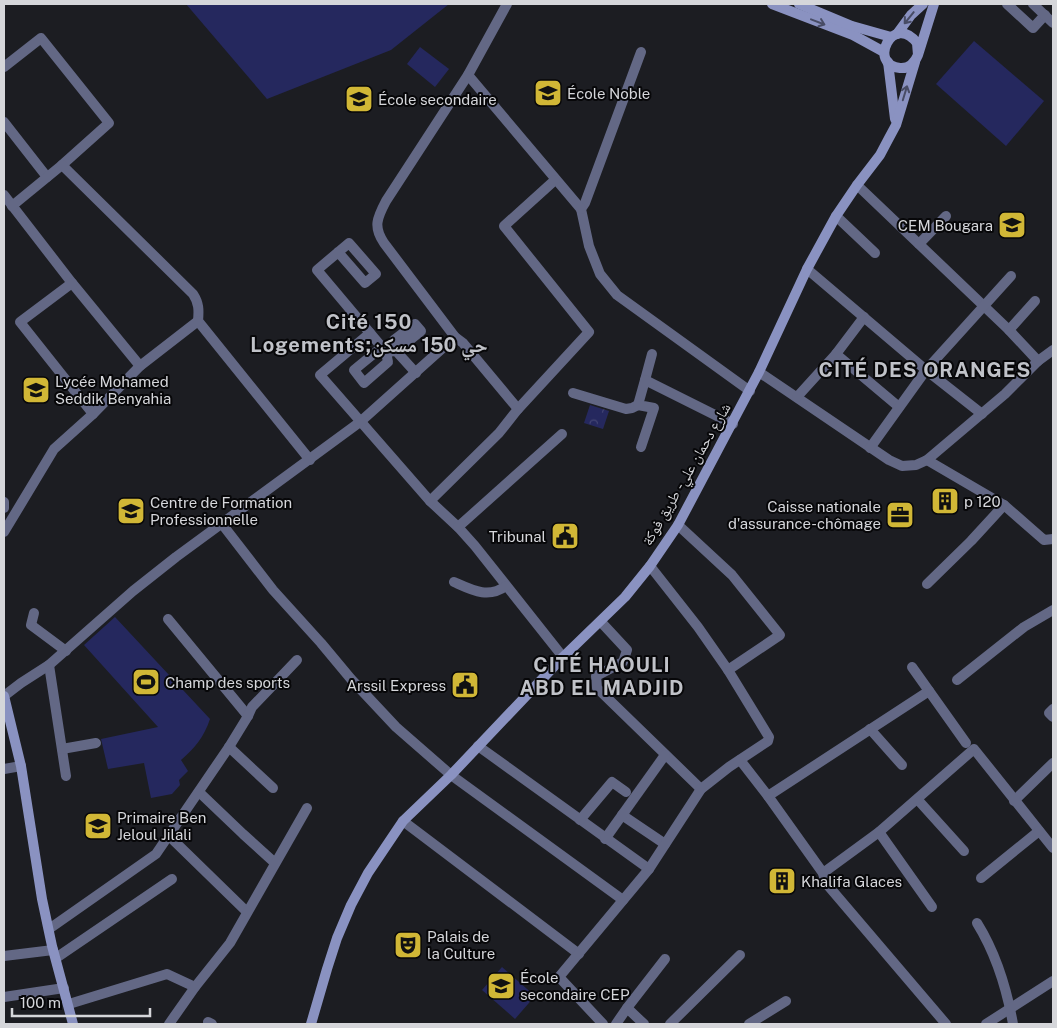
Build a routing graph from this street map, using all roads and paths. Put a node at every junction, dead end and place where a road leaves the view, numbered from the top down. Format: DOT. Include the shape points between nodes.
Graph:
graph roads {
  1 [pos="507,4"];
  2 [pos="772,4"];
  3 [pos="799,4"];
  4 [pos="923,4"];
  5 [pos="934,4"];
  6 [pos="1007,4"];
  7 [pos="1033,4"];
  8 [pos="1045,15"];
  9 [pos="1053,23"];
  10 [pos="894,36"];
  11 [pos="641,52"];
  12 [pos="884,52"];
  13 [pos="916,59"];
  14 [pos="888,62"];
  15 [pos="4,67"];
  16 [pos="468,75"];
  17 [pos="4,122"];
  18 [pos="896,124"];
  19 [pos="62,165"];
  20 [pos="47,177"];
  21 [pos="555,180"];
  22 [pos="857,185"];
  23 [pos="4,195"];
  24 [pos="12,206"];
  25 [pos="581,209"];
  26 [pos="836,216"];
  27 [pos="946,216"];
  28 [pos="919,244"];
  29 [pos="338,252"];
  30 [pos="875,253"];
  31 [pos="807,269"];
  32 [pos="1011,276"];
  33 [pos="72,283"];
  34 [pos="1035,301"];
  35 [pos="983,306"];
  36 [pos="864,316"];
  37 [pos="198,321"];
  38 [pos="1009,330"];
  39 [pos="370,333"];
  40 [pos="456,337"];
  41 [pos="1053,350"];
  42 [pos="652,354"];
  43 [pos="836,354"];
  44 [pos="1038,361"];
  45 [pos="140,366"];
  46 [pos="926,370"];
  47 [pos="760,372"];
  48 [pos="416,373"];
  49 [pos="645,380"];
  50 [pos="750,391"];
  51 [pos="573,393"];
  52 [pos="797,397"];
  53 [pos="638,405"];
  54 [pos="899,407"];
  55 [pos="518,409"];
  56 [pos="93,414"];
  57 [pos="982,414"];
  58 [pos="360,422"];
  59 [pos="733,424"];
  60 [pos="562,434"];
  61 [pos="641,448"];
  62 [pos="870,448"];
  63 [pos="310,460"];
  64 [pos="927,460"];
  65 [pos="430,501"];
  66 [pos="4,502"];
  67 [pos="1004,505"];
  68 [pos="4,508"];
  69 [pos="222,524"];
  70 [pos="678,525"];
  71 [pos="458,527"];
  72 [pos="5,528"];
  73 [pos="1053,539"];
  74 [pos="650,566"];
  75 [pos="454,582"];
  76 [pos="927,584"];
  77 [pos="506,586"];
  78 [pos="1053,610"];
  79 [pos="34,613"];
  80 [pos="168,619"];
  81 [pos="600,622"];
  82 [pos="66,651"];
  83 [pos="563,657"];
  84 [pos="297,660"];
  85 [pos="49,665"];
  86 [pos="912,667"];
  87 [pos="728,670"];
  88 [pos="957,680"];
  89 [pos="929,691"];
  90 [pos="4,696"];
  91 [pos="1053,709"];
  92 [pos="248,716"];
  93 [pos="1053,717"];
  94 [pos="870,729"];
  95 [pos="96,743"];
  96 [pos="966,743"];
  97 [pos="478,746"];
  98 [pos="229,747"];
  99 [pos="62,749"];
  100 [pos="665,755"];
  101 [pos="740,760"];
  102 [pos="1053,763"];
  103 [pos="21,766"];
  104 [pos="902,766"];
  105 [pos="4,769"];
  106 [pos="451,775"];
  107 [pos="66,776"];
  108 [pos="273,788"];
  109 [pos="702,789"];
  110 [pos="199,792"];
  111 [pos="626,792"];
  112 [pos="768,796"];
  113 [pos="918,800"];
  114 [pos="1014,801"];
  115 [pos="307,808"];
  116 [pos="622,815"];
  117 [pos="580,820"];
  118 [pos="403,821"];
  119 [pos="1039,831"];
  120 [pos="879,832"];
  121 [pos="169,836"];
  122 [pos="605,839"];
  123 [pos="665,844"];
  124 [pos="1053,848"];
  125 [pos="964,851"];
  126 [pos="275,863"];
  127 [pos="649,869"];
  128 [pos="823,873"];
  129 [pos="981,878"];
  130 [pos="172,879"];
  131 [pos="623,900"];
  132 [pos="932,907"];
  133 [pos="247,912"];
  134 [pos="977,923"];
  135 [pos="49,929"];
  136 [pos="54,954"];
  137 [pos="579,954"];
  138 [pos="740,955"];
  139 [pos="4,956"];
  140 [pos="665,959"];
  141 [pos="1053,981"];
  142 [pos="194,987"];
  143 [pos="64,988"];
  144 [pos="4,997"];
  145 [pos="786,1001"];
  146 [pos="69,1004"];
  147 [pos="627,1008"];
  148 [pos="1010,1008"];
  149 [pos="315,1009"];
  150 [pos="73,1024"];
  151 [pos="170,1024"];
  152 [pos="304,1024"];
  153 [pos="311,1024"];
  154 [pos="603,1024"];
  155 [pos="616,1024"];
  156 [pos="644,1024"];
  157 [pos="670,1024"];
  158 [pos="749,1024"];
  159 [pos="946,1024"];
  160 [pos="986,1024"];
  161 [pos="1013,1024"];
  1 -- 16 [label="street"];
  2 -- 12 [label="main road, one-way" via="853,35"];
  3 -- 10 [label="main road" via="852,26"];
  4 -- 10 [label="main road, one-way"];
  5 -- 13 [label="main road, شارع دحمان علي - طريق فوكة"];
  6 -- 8 [label="street" via="1033,28"];
  7 -- 8 [label="street"];
  8 -- 9 [label="street"];
  10 -- 12 [label="main road"];
  10 -- 13 [label="main road" via="913,38 917,43"];
  11 -- 25 [label="street"];
  12 -- 14 [label="main road"];
  13 -- 14 [label="main road" via="910,66 898,68"];
  18 -- 13 [label="main road, شارع دحمان علي - طريق فوكة, one-way"];
  14 -- 18 [label="main road"];
  15 -- 19 [label="street" via="41,38 109,123"];
  16 -- 21 [label="street"];
  16 -- 40 [label="street" via="386,201 378,220 378,233"];
  17 -- 20 [label="street"];
  18 -- 22 [label="main road, شارع دحمان علي - طريق فوكة" via="880,155"];
  19 -- 20 [label="street"];
  19 -- 37 [label="street" via="193,294 199,310"];
  20 -- 24 [label="street"];
  21 -- 25 [label="street"];
  21 -- 55 [label="street" via="504,226 589,332"];
  22 -- 26 [label="main road, شارع دحمان علي - طريق فوكة"];
  22 -- 28 [label="street"];
  23 -- 24 [label="street"];
  24 -- 33 [label="street"];
  25 -- 50 [label="street" via="589,246 600,274 618,295"];
  26 -- 30 [label="street"];
  26 -- 31 [label="main road, شارع دحمان علي - طريق فوكة"];
  27 -- 28 [label="street"];
  28 -- 35 [label="street"];
  29 -- 39 [label="street" via="317,270"];
  31 -- 36 [label="street"];
  31 -- 47 [label="main road, شارع دحمان علي - طريق فوكة"];
  32 -- 35 [label="street"];
  33 -- 45 [label="street"];
  33 -- 56 [label="street" via="20,322"];
  34 -- 38 [label="street"];
  35 -- 38 [label="street"];
  35 -- 46 [label="street"];
  36 -- 43 [label="street"];
  36 -- 46 [label="street"];
  37 -- 45 [label="street"];
  37 -- 63 [label="street"];
  38 -- 44 [label="street"];
  39 -- 48 [label="street"];
  39 -- 58 [label="street" via="320,376"];
  40 -- 48 [label="street"];
  40 -- 55 [label="street"];
  41 -- 44 [label="street"];
  42 -- 49 [label="street"];
  43 -- 52 [label="street"];
  43 -- 54 [label="street"];
  44 -- 57 [label="street"];
  45 -- 56 [label="street"];
  46 -- 54 [label="street"];
  46 -- 57 [label="street"];
  47 -- 50 [label="main road, شارع دحمان علي - طريق فوكة"];
  47 -- 52 [label="street"];
  48 -- 58 [label="street"];
  49 -- 53 [label="street"];
  49 -- 59 [label="street"];
  50 -- 59 [label="main road, شارع دحمان علي - طريق فوكة"];
  51 -- 53 [label="street" via="626,409"];
  52 -- 62 [label="street"];
  53 -- 61 [label="street" via="654,408"];
  54 -- 62 [label="street"];
  55 -- 65 [label="street" via="500,433"];
  56 -- 72 [label="street" via="49,456"];
  57 -- 64 [label="street"];
  58 -- 63 [label="street"];
  58 -- 65 [label="street"];
  59 -- 70 [label="main road, شارع دحمان علي - طريق فوكة"];
  60 -- 71 [label="street"];
  62 -- 64 [label="street" via="902,466"];
  63 -- 69 [label="street"];
  64 -- 67 [label="street"];
  65 -- 71 [label="street"];
  66 -- 68 [label="street"];
  67 -- 73 [label="street" via="1044,540"];
  67 -- 76 [label="street"];
  69 -- 82 [label="street" via="133,591"];
  69 -- 106 [label="street" via="273,590 351,679 396,727"];
  70 -- 74 [label="main road, شارع دحمان علي - طريق فوكة"];
  70 -- 87 [label="street" via="732,575 780,635"];
  71 -- 77 [label="street"];
  74 -- 81 [label="main road, شارع دحمان علي - طريق فوكة"];
  74 -- 87 [label="street"];
  75 -- 77 [label="street" via="482,593 499,591"];
  77 -- 83 [label="street"];
  78 -- 88 [label="street" via="1024,627"];
  79 -- 82 [label="street" via="31,625"];
  80 -- 92 [label="street"];
  81 -- 83 [label="main road, شارع دحمان علي - طريق فوكة"];
  81 -- 100 [label="street" via="627,650 624,662 596,676 597,688"];
  82 -- 85 [label="street"];
  83 -- 97 [label="main road, شارع دحمان علي - طريق فوكة"];
  84 -- 92 [label="street" via="252,707"];
  85 -- 90 [label="street"];
  85 -- 99 [label="street"];
  86 -- 89 [label="street"];
  87 -- 101 [label="street" via="769,737 768,741"];
  89 -- 94 [label="street"];
  89 -- 96 [label="street"];
  90 -- 103 [label="main road"];
  91 -- 93 [label="street" via="1049,713"];
  92 -- 98 [label="street"];
  94 -- 104 [label="street"];
  94 -- 112 [label="street"];
  95 -- 99 [label="street"];
  97 -- 106 [label="main road, شارع دحمان علي - طريق فوكة"];
  97 -- 117 [label="street"];
  98 -- 108 [label="street"];
  98 -- 110 [label="street"];
  99 -- 107 [label="street"];
  100 -- 109 [label="street"];
  100 -- 116 [label="street"];
  101 -- 109 [label="street"];
  101 -- 112 [label="street"];
  102 -- 114 [label="street"];
  103 -- 105 [label="street"];
  103 -- 135 [label="main road"];
  106 -- 118 [label="main road, شارع دحمان علي - طريق فوكة"];
  106 -- 131 [label="street"];
  109 -- 123 [label="street"];
  110 -- 121 [label="street"];
  110 -- 126 [label="street"];
  111 -- 117 [label="street" via="612,782"];
  112 -- 128 [label="street"];
  113 -- 114 [label="street" via="974,749"];
  113 -- 120 [label="street"];
  113 -- 125 [label="street"];
  114 -- 119 [label="street"];
  115 -- 126 [label="street"];
  116 -- 122 [label="street"];
  116 -- 123 [label="street"];
  117 -- 122 [label="street"];
  118 -- 137 [label="street"];
  118 -- 149 [label="main road, شارع دحمان علي - طريق فوكة" via="368,872 351,906 334,946"];
  119 -- 124 [label="street"];
  119 -- 129 [label="street"];
  120 -- 128 [label="street"];
  120 -- 132 [label="street"];
  121 -- 133 [label="street"];
  121 -- 135 [label="street" via="156,854"];
  122 -- 127 [label="street"];
  123 -- 127 [label="street"];
  126 -- 133 [label="street"];
  127 -- 131 [label="street"];
  128 -- 159 [label="street" via="825,882"];
  130 -- 136 [label="street"];
  131 -- 137 [label="street"];
  133 -- 142 [label="street" via="230,943"];
  134 -- 148 [label="street" via="990,947"];
  135 -- 136 [label="main road"];
  136 -- 139 [label="street"];
  136 -- 143 [label="main road"];
  137 -- 154 [label="street" via="559,977"];
  138 -- 157 [label="street"];
  140 -- 147 [label="street"];
  141 -- 148 [label="street"];
  142 -- 146 [label="street" via="167,974"];
  142 -- 151 [label="street"];
  143 -- 144 [label="street"];
  143 -- 146 [label="main road"];
  145 -- 158 [label="street"];
  146 -- 150 [label="main road"];
  147 -- 155 [label="street"];
  147 -- 156 [label="street"];
  148 -- 160 [label="street"];
  148 -- 161 [label="street"];
  149 -- 152 [label="main road"];
  149 -- 153 [label="main road, شارع دحمان علي - طريق فوكة"];
}
